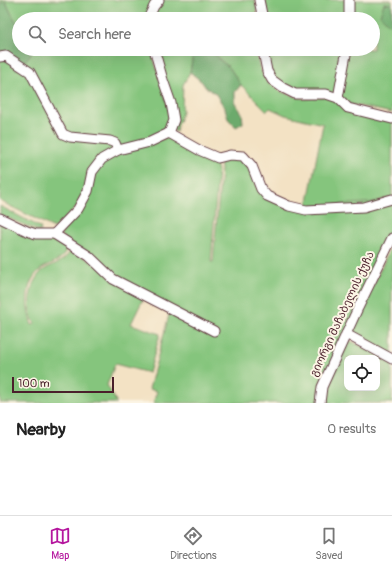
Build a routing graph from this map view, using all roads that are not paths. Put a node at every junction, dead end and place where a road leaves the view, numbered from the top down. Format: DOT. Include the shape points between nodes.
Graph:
graph roads {
  1 [pos="159,0"];
  2 [pos="259,0"];
  3 [pos="349,0"];
  4 [pos="151,12"];
  5 [pos="262,12"];
  6 [pos="349,12"];
  7 [pos="156,56"];
  8 [pos="264,56"];
  9 [pos="346,56"];
  10 [pos="0,57"];
  11 [pos="338,98"];
  12 [pos="392,119"];
  13 [pos="169,133"];
  14 [pos="118,150"];
  15 [pos="392,199"];
  16 [pos="0,218"];
  17 [pos="54,234"];
  18 [pos="392,238"];
  19 [pos="214,331"];
  20 [pos="346,334"];
  21 [pos="392,359"];
  22 [pos="320,403"];
  1 -- 4 [label="street"];
  2 -- 5 [label="street"];
  3 -- 6 [label="street"];
  7 -- 13 [label="street" via="174,120"];
  8 -- 11 [label="street" via="272,80 283,88 295,94 326,94"];
  9 -- 11 [label="street"];
  10 -- 14 [label="street" via="6,56 30,72 64,134 70,137 115,142"];
  11 -- 12 [label="street" via="348,108"];
  13 -- 14 [label="street" via="150,142"];
  13 -- 15 [label="street" via="218,158 230,155 243,156 252,166 261,189 267,196 289,206 306,210 364,207"];
  14 -- 17 [label="street" via="102,159 92,172 88,191 78,209"];
  16 -- 17 [label="street" via="31,232"];
  17 -- 19 [label="street" via="89,256 113,279"];
  18 -- 20 [label="street, გიორგი მაჩაბელის ქუჩა"];
  20 -- 21 [label="street"];
  20 -- 22 [label="street, გიორგი მაჩაბელის ქუჩა" via="322,387"];
}
